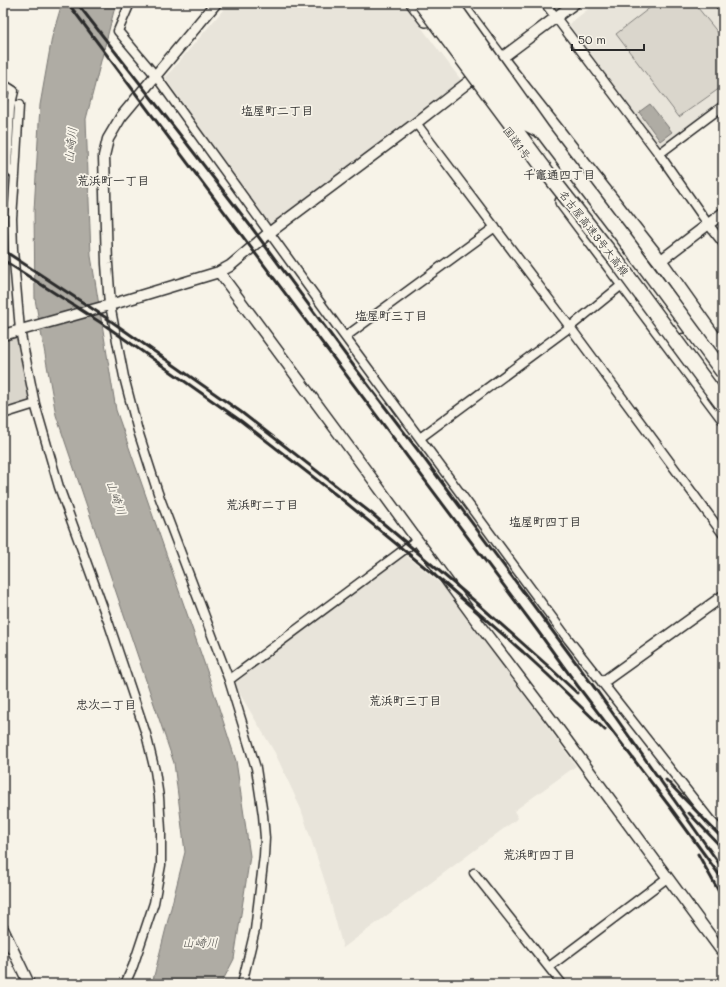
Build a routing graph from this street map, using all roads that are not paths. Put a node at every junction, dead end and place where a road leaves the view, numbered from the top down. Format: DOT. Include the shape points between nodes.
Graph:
graph roads {
  1 [pos="130,3"];
  2 [pos="216,3"];
  3 [pos="413,3"];
  4 [pos="421,3"];
  5 [pos="436,3"];
  6 [pos="451,3"];
  7 [pos="459,3"];
  8 [pos="545,3"];
  9 [pos="575,3"];
  10 [pos="556,17"];
  11 [pos="501,58"];
  12 [pos="155,75"];
  13 [pos="470,80"];
  14 [pos="3,84"];
  15 [pos="19,105"];
  16 [pos="723,106"];
  17 [pos="416,123"];
  18 [pos="543,132"];
  19 [pos="659,154"];
  20 [pos="15,175"];
  21 [pos="723,213"];
  22 [pos="708,224"];
  23 [pos="495,227"];
  24 [pos="269,233"];
  25 [pos="723,243"];
  26 [pos="614,258"];
  27 [pos="660,261"];
  28 [pos="219,272"];
  29 [pos="623,284"];
  30 [pos="107,306"];
  31 [pos="570,327"];
  32 [pos="23,329"];
  33 [pos="3,335"];
  34 [pos="345,337"];
  35 [pos="723,350"];
  36 [pos="723,372"];
  37 [pos="723,391"];
  38 [pos="35,404"];
  39 [pos="723,404"];
  40 [pos="3,414"];
  41 [pos="723,417"];
  42 [pos="420,438"];
  43 [pos="723,534"];
  44 [pos="417,540"];
  45 [pos="723,596"];
  46 [pos="229,680"];
  47 [pos="603,682"];
  48 [pos="723,833"];
  49 [pos="474,873"];
  50 [pos="667,878"];
  51 [pos="3,929"];
  52 [pos="723,953"];
  53 [pos="549,967"];
  54 [pos="723,981"];
  55 [pos="28,984"];
  56 [pos="125,984"];
  57 [pos="242,984"];
  58 [pos="562,984"];
  59 [pos="719,984"];
  1 -- 12 [label="street" via="118,31"];
  2 -- 12 [label="street"];
  3 -- 13 [label="highway, 国道1号"];
  4 -- 26 [label="highway, 名古屋高速3号大高線, bridge"];
  5 -- 18 [label="highway, bridge" via="524,122"];
  6 -- 18 [label="highway, 名古屋高速3号大高線, bridge"];
  7 -- 11 [label="highway"];
  8 -- 10 [label="street"];
  9 -- 10 [label="street"];
  10 -- 11 [label="street"];
  10 -- 19 [label="street"];
  11 -- 13 [label="street"];
  11 -- 27 [label="highway"];
  12 -- 24 [label="street"];
  12 -- 30 [label="street" via="121,117 108,139 104,156"];
  13 -- 17 [label="street"];
  13 -- 29 [label="highway, 国道1号"];
  14 -- 20 [label="street" via="14,91 10,108 7,168"];
  15 -- 20 [label="street"];
  16 -- 19 [label="street"];
  17 -- 23 [label="street"];
  17 -- 24 [label="street"];
  18 -- 36 [label="highway, 名古屋高速3号大高線, bridge"];
  19 -- 22 [label="street"];
  20 -- 32 [label="street" via="13,250"];
  21 -- 22 [label="street"];
  22 -- 25 [label="street"];
  22 -- 27 [label="street"];
  23 -- 31 [label="street"];
  23 -- 34 [label="street"];
  24 -- 28 [label="street" via="230,266"];
  24 -- 34 [label="street"];
  26 -- 37 [label="highway, bridge"];
  26 -- 39 [label="highway, 名古屋高速3号大高線, bridge"];
  27 -- 35 [label="highway"];
  28 -- 30 [label="street"];
  28 -- 44 [label="street"];
  29 -- 31 [label="street"];
  29 -- 41 [label="highway, 国道1号"];
  30 -- 32 [label="street"];
  30 -- 46 [label="street" via="149,465"];
  31 -- 42 [label="street"];
  31 -- 43 [label="street"];
  32 -- 33 [label="street"];
  32 -- 38 [label="street"];
  34 -- 42 [label="street"];
  38 -- 40 [label="street"];
  38 -- 56 [label="street" via="59,487 146,734 159,796 161,865 154,903 134,966"];
  42 -- 47 [label="street" via="541,603"];
  44 -- 46 [label="street"];
  44 -- 50 [label="street"];
  45 -- 47 [label="street"];
  46 -- 57 [label="street" via="256,768 265,838 255,930"];
  47 -- 48 [label="street" via="710,820"];
  49 -- 53 [label="street"];
  50 -- 52 [label="street"];
  50 -- 53 [label="street"];
  51 -- 55 [label="street"];
  53 -- 58 [label="street"];
  54 -- 59 [label="street"];
}
